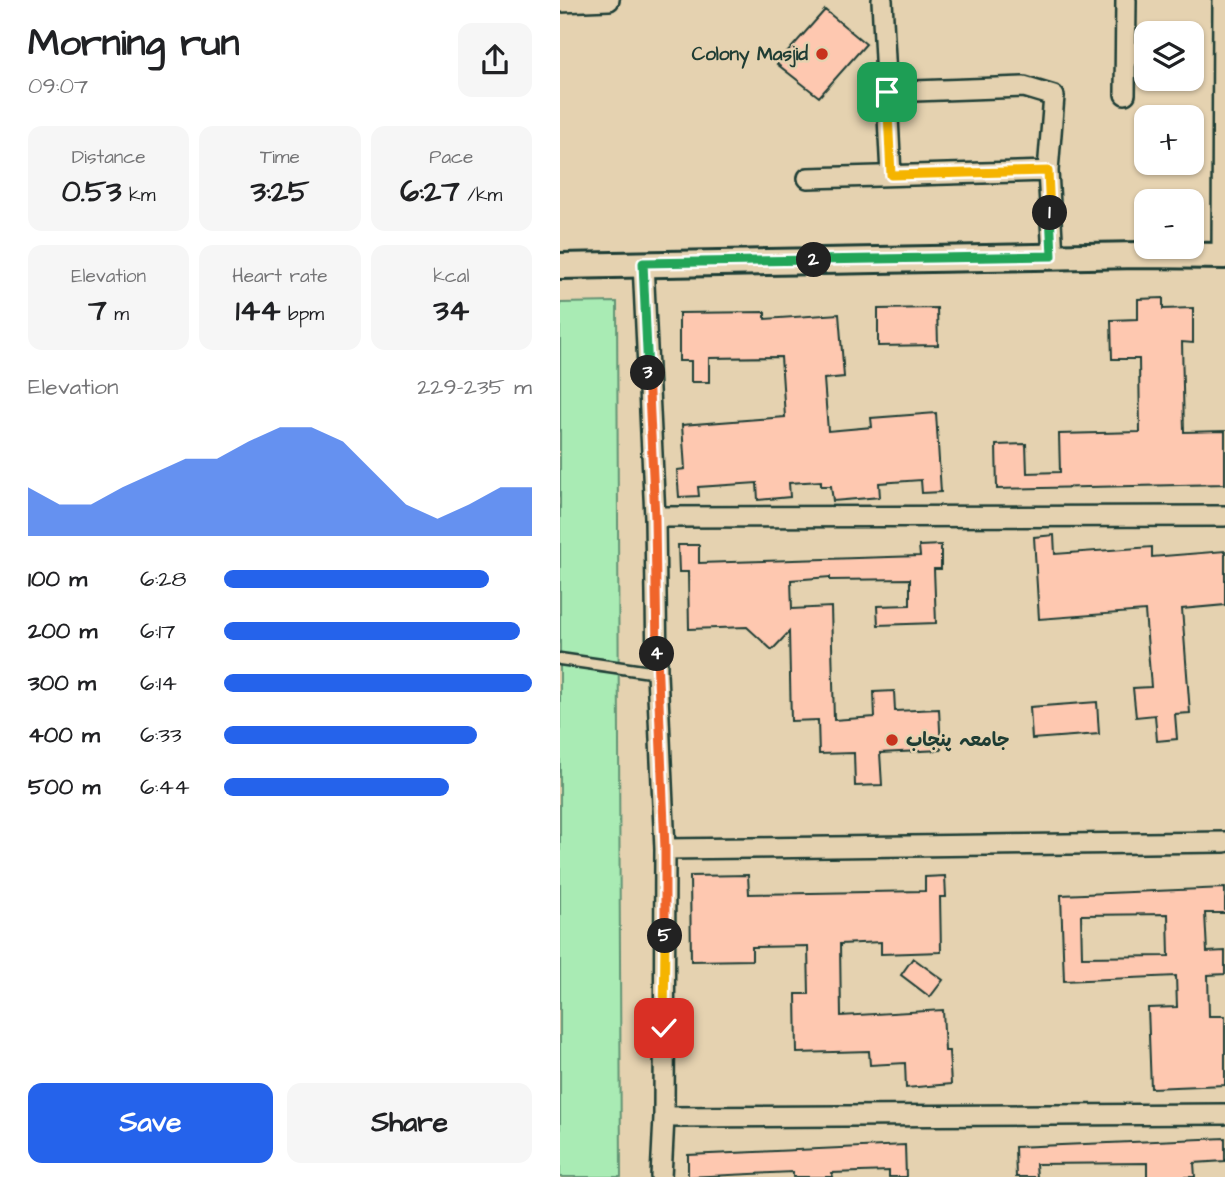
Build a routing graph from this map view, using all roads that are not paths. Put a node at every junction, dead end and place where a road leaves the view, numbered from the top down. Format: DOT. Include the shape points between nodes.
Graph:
graph roads {
  1 [pos="609,0"];
  2 [pos="883,0"];
  3 [pos="1126,0"];
  4 [pos="1223,0"];
  5 [pos="560,2"];
  6 [pos="887,92"];
  7 [pos="1125,94"];
  8 [pos="1048,171"];
  9 [pos="891,175"];
  10 [pos="808,177"];
  11 [pos="1052,256"];
  12 [pos="1223,256"];
  13 [pos="643,263"];
  14 [pos="560,266"];
  15 [pos="1225,516"];
  16 [pos="655,517"];
  17 [pos="560,659"];
  18 [pos="657,673"];
  19 [pos="1225,842"];
  20 [pos="665,849"];
  21 [pos="1225,1114"];
  22 [pos="664,1117"];
  23 [pos="661,1177"];
  1 -- 5 [label="street"];
  2 -- 6 [label="street"];
  3 -- 7 [label="street"];
  4 -- 12 [label="street"];
  6 -- 8 [label="street" via="1024,87 1054,96"];
  6 -- 9 [label="street"];
  8 -- 9 [label="street"];
  8 -- 11 [label="street"];
  9 -- 10 [label="street"];
  11 -- 12 [label="street"];
  11 -- 13 [label="street"];
  13 -- 14 [label="street"];
  13 -- 16 [label="street"];
  15 -- 16 [label="street"];
  16 -- 18 [label="street"];
  17 -- 18 [label="lane"];
  18 -- 20 [label="street"];
  19 -- 20 [label="street"];
  20 -- 22 [label="street"];
  21 -- 22 [label="street"];
  22 -- 23 [label="street"];
}
